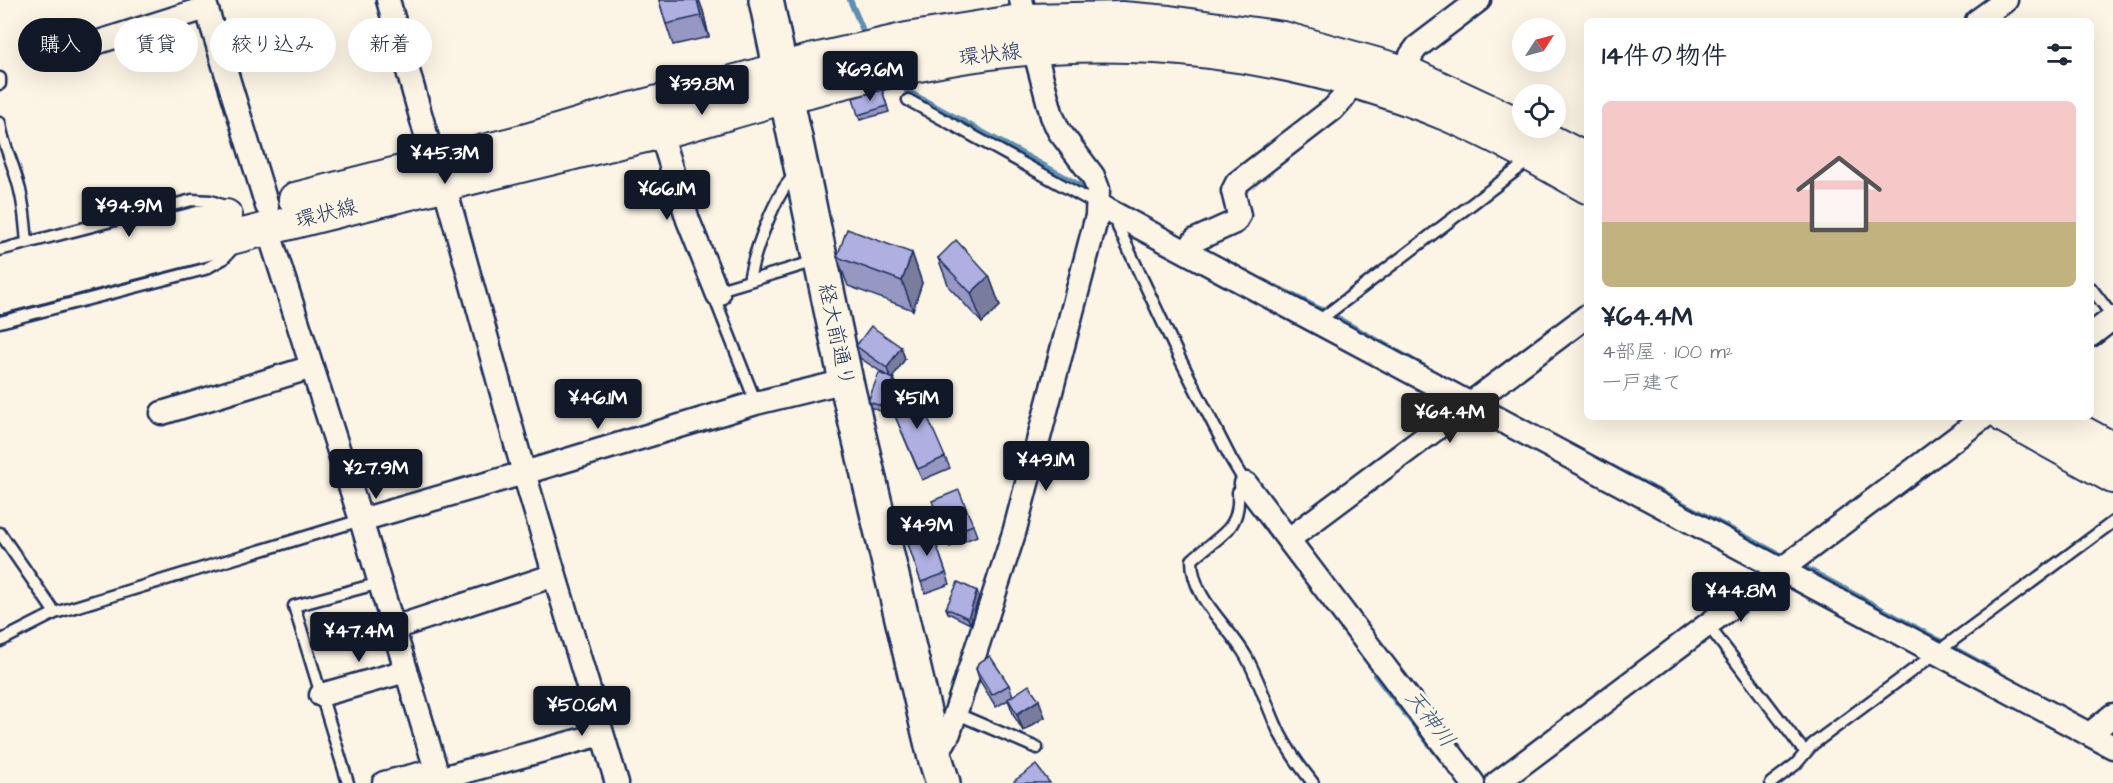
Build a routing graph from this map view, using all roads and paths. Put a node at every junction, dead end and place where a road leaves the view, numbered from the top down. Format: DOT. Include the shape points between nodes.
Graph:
graph roads {
  1 [pos="388,0"];
  2 [pos="766,0"];
  3 [pos="1479,0"];
  4 [pos="2006,0"];
  5 [pos="205,4"];
  6 [pos="1981,18"];
  7 [pos="1027,23"];
  8 [pos="102,40"];
  9 [pos="1408,73"];
  10 [pos="0,78"];
  11 [pos="1352,80"];
  12 [pos="784,83"];
  13 [pos="0,84"];
  14 [pos="908,100"];
  15 [pos="1512,121"];
  16 [pos="0,123"];
  17 [pos="661,133"];
  18 [pos="1545,138"];
  19 [pos="1534,157"];
  20 [pos="1584,158"];
  21 [pos="802,171"];
  22 [pos="439,173"];
  23 [pos="1584,185"];
  24 [pos="1098,205"];
  25 [pos="1120,217"];
  26 [pos="255,220"];
  27 [pos="27,243"];
  28 [pos="0,250"];
  29 [pos="1187,252"];
  30 [pos="821,259"];
  31 [pos="0,274"];
  32 [pos="749,281"];
  33 [pos="2094,292"];
  34 [pos="717,293"];
  35 [pos="0,297"];
  36 [pos="2113,317"];
  37 [pos="1584,318"];
  38 [pos="0,322"];
  39 [pos="1316,323"];
  40 [pos="2094,333"];
  41 [pos="312,367"];
  42 [pos="846,381"];
  43 [pos="756,403"];
  44 [pos="1470,404"];
  45 [pos="162,412"];
  46 [pos="1980,420"];
  47 [pos="2010,420"];
  48 [pos="2060,420"];
  49 [pos="2113,449"];
  50 [pos="524,474"];
  51 [pos="2113,477"];
  52 [pos="1246,483"];
  53 [pos="362,520"];
  54 [pos="2113,522"];
  55 [pos="0,533"];
  56 [pos="1289,538"];
  57 [pos="1780,569"];
  58 [pos="555,575"];
  59 [pos="380,584"];
  60 [pos="55,613"];
  61 [pos="1707,624"];
  62 [pos="394,628"];
  63 [pos="0,641"];
  64 [pos="1938,654"];
  65 [pos="406,671"];
  66 [pos="321,695"];
  67 [pos="956,713"];
  68 [pos="2113,715"];
  69 [pos="602,734"];
  70 [pos="2092,736"];
  71 [pos="2113,747"];
  72 [pos="1037,748"];
  73 [pos="1806,751"];
  74 [pos="938,768"];
  75 [pos="438,777"];
  76 [pos="348,783"];
  77 [pos="384,783"];
  78 [pos="617,783"];
  79 [pos="1313,783"];
  80 [pos="1473,783"];
  81 [pos="1497,783"];
  82 [pos="1771,783"];
  1 -- 22 [label="street"];
  2 -- 12 [label="main road, 経大前通り"];
  3 -- 9 [label="street" via="1417,47 1411,55"];
  4 -- 6 [label="street"];
  5 -- 8 [label="street"];
  5 -- 26 [label="street"];
  7 -- 9 [label="street, 環状線" via="1122,18 1227,29 1283,38"];
  7 -- 11 [label="street, 環状線" via="1121,45 1270,61"];
  7 -- 12 [label="street, 環状線" via="961,57"];
  7 -- 24 [label="street" via="1052,116 1093,176"];
  9 -- 15 [label="street, 環状線"];
  10 -- 13 [label="lane"];
  11 -- 19 [label="street, 環状線" via="1451,116"];
  11 -- 29 [label="street" via="1333,109 1237,183 1233,191 1239,215 1234,222 1195,240"];
  12 -- 17 [label="street, 環状線"];
  12 -- 21 [label="main road, 経大前通り"];
  12 -- 22 [label="street, 環状線" via="527,140"];
  14 -- 24 [label="lane"];
  16 -- 27 [label="lane" via="24,203"];
  17 -- 22 [label="street, 環状線"];
  17 -- 34 [label="street" via="688,220"];
  18 -- 20 [label="street, 環状線"];
  19 -- 23 [label="street, 環状線"];
  19 -- 39 [label="lane"];
  21 -- 30 [label="main road, 経大前通り"];
  21 -- 32 [label="lane" via="790,179 778,198 751,265"];
  22 -- 26 [label="street, 環状線"];
  22 -- 50 [label="street"];
  24 -- 25 [label="street"];
  24 -- 67 [label="street" via="1014,533"];
  25 -- 29 [label="street"];
  25 -- 52 [label="lane" via="1118,227 1179,357"];
  26 -- 27 [label="lane" via="211,201 192,200"];
  26 -- 31 [label="street, 環状線"];
  26 -- 35 [label="street, 環状線"];
  26 -- 38 [label="lane" via="223,259 206,269"];
  26 -- 41 [label="street" via="272,242"];
  27 -- 28 [label="lane"];
  29 -- 39 [label="street"];
  30 -- 32 [label="lane"];
  30 -- 42 [label="main road, 経大前通り"];
  32 -- 34 [label="lane"];
  33 -- 36 [label="lane"];
  34 -- 43 [label="lane" via="717,304"];
  36 -- 40 [label="street"];
  37 -- 44 [label="street"];
  39 -- 44 [label="street"];
  41 -- 45 [label="street"];
  41 -- 53 [label="street"];
  42 -- 43 [label="street"];
  42 -- 74 [label="main road, 経大前通り"];
  43 -- 50 [label="street"];
  44 -- 56 [label="street"];
  44 -- 57 [label="street"];
  46 -- 57 [label="street"];
  47 -- 51 [label="street"];
  48 -- 49 [label="street"];
  50 -- 53 [label="street"];
  50 -- 58 [label="street"];
  52 -- 56 [label="street"];
  52 -- 79 [label="lane" via="1238,492 1238,515 1232,526 1192,560 1192,574 1209,608 1246,655 1281,736"];
  53 -- 59 [label="street"];
  53 -- 60 [label="lane"];
  54 -- 64 [label="lane"];
  55 -- 60 [label="lane"];
  56 -- 80 [label="street"];
  57 -- 61 [label="street"];
  57 -- 64 [label="street"];
  58 -- 62 [label="street"];
  58 -- 69 [label="street"];
  59 -- 62 [label="street"];
  59 -- 66 [label="lane" via="294,606"];
  60 -- 63 [label="lane"];
  61 -- 73 [label="lane"];
  61 -- 81 [label="street"];
  62 -- 65 [label="street"];
  64 -- 70 [label="street"];
  64 -- 73 [label="lane"];
  65 -- 66 [label="street"];
  65 -- 75 [label="street"];
  66 -- 76 [label="lane"];
  67 -- 72 [label="lane"];
  67 -- 74 [label="street"];
  68 -- 70 [label="street"];
  69 -- 75 [label="street"];
  69 -- 78 [label="street"];
  70 -- 71 [label="street"];
  73 -- 82 [label="lane"];
  75 -- 77 [label="street"];
}
